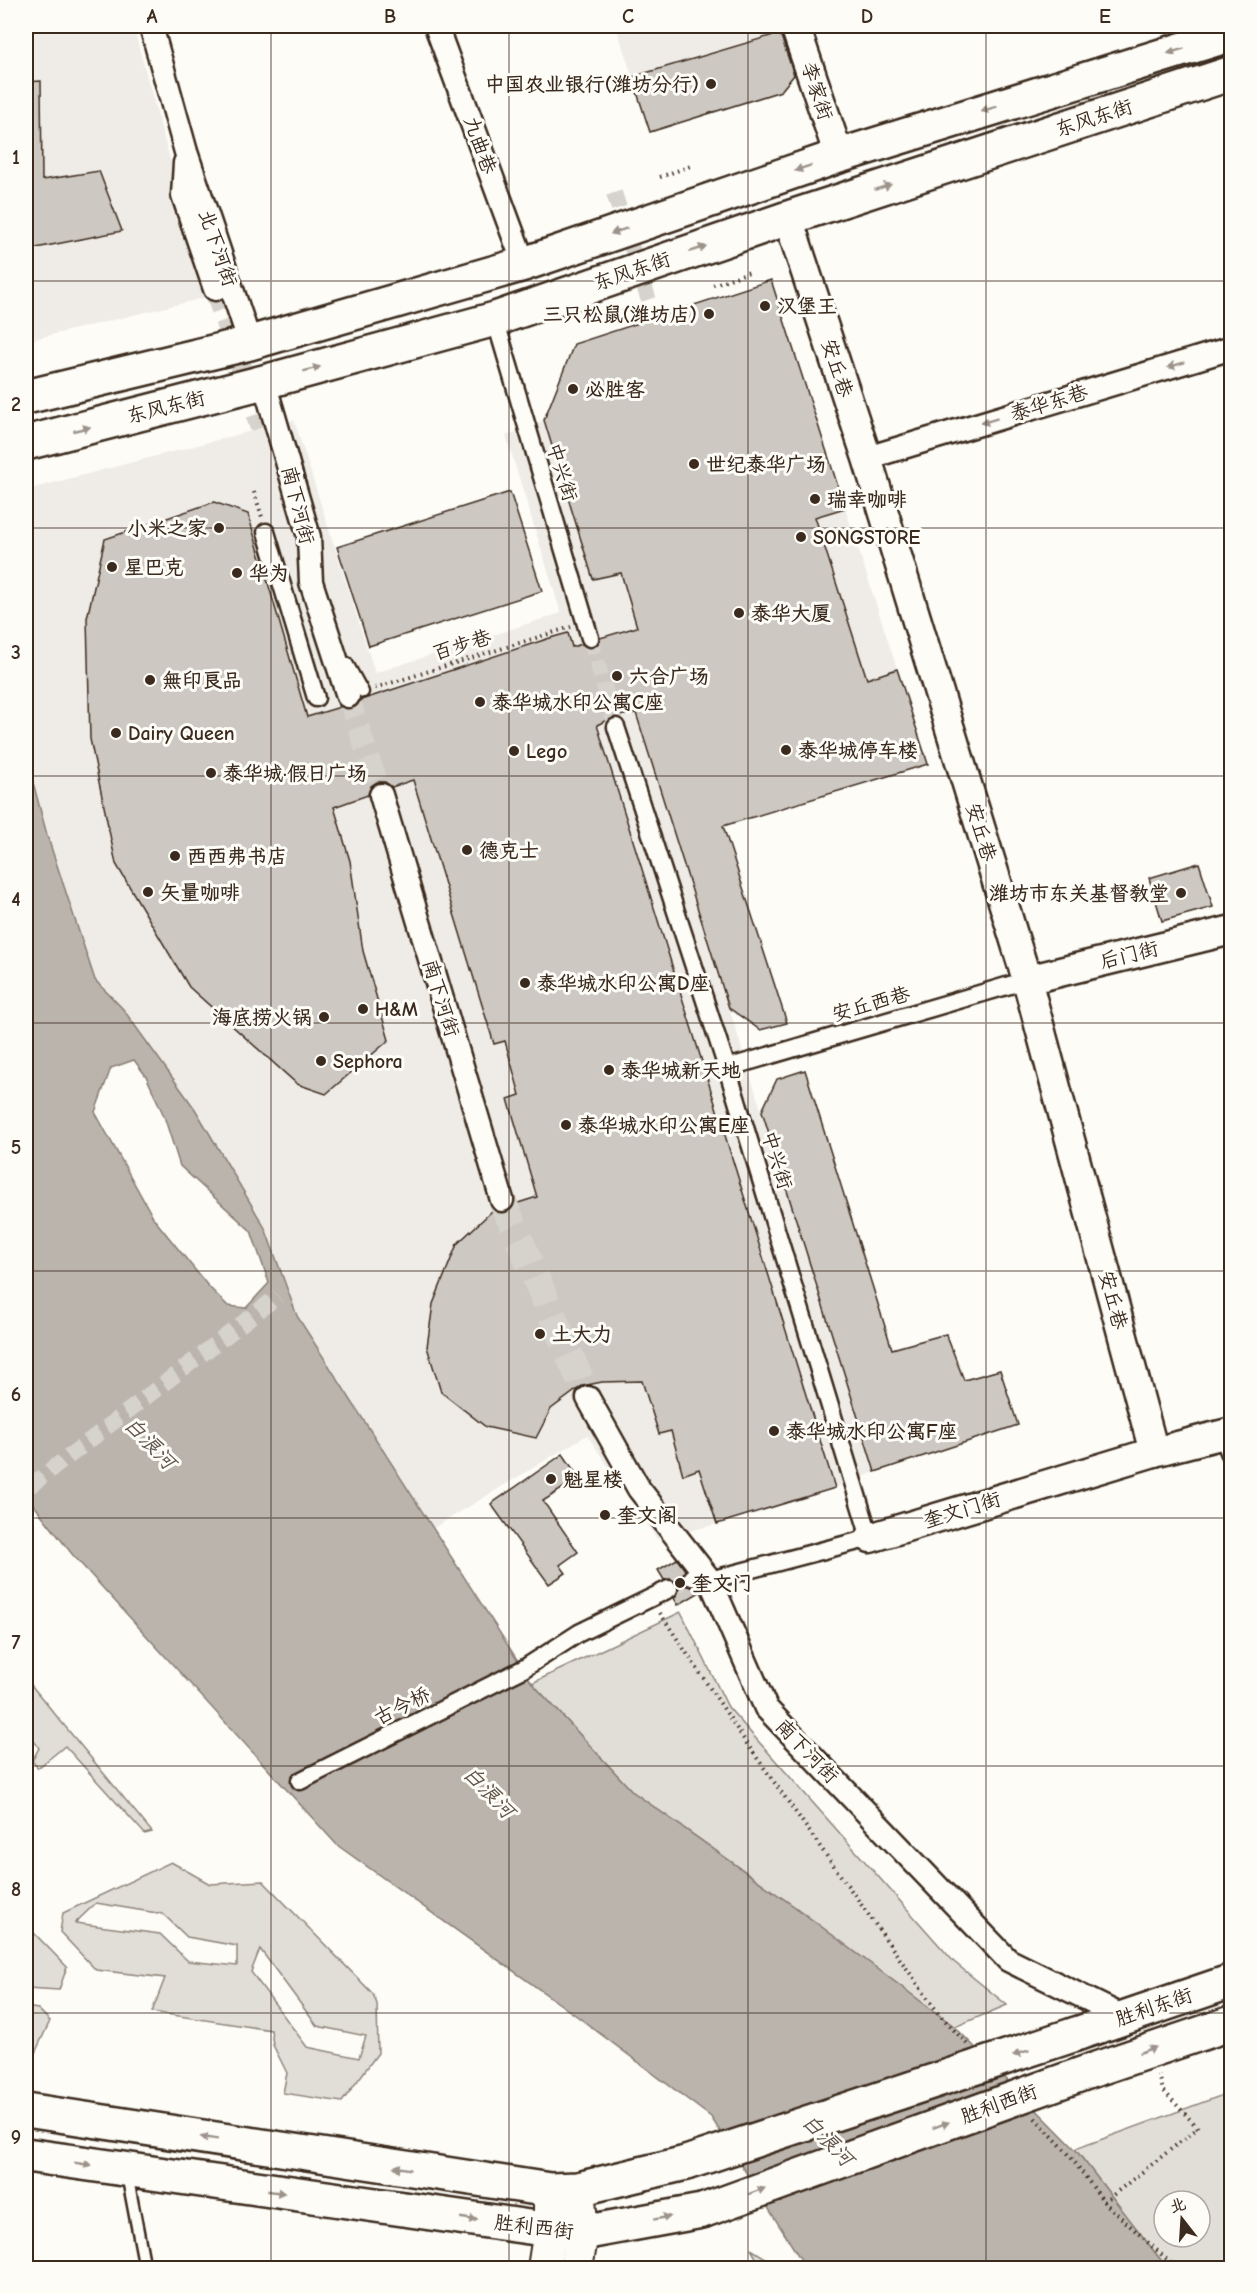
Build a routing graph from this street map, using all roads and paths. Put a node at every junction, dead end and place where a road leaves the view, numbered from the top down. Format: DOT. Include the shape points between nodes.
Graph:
graph roads {
  1 [pos="151,26"];
  2 [pos="436,26"];
  3 [pos="795,26"];
  4 [pos="1232,34"];
  5 [pos="1232,74"];
  6 [pos="186,152"];
  7 [pos="839,156"];
  8 [pos="691,166"];
  9 [pos="660,177"];
  10 [pos="788,218"];
  11 [pos="524,264"];
  12 [pos="749,272"];
  13 [pos="713,285"];
  14 [pos="215,289"];
  15 [pos="495,319"];
  16 [pos="250,343"];
  17 [pos="1232,348"];
  18 [pos="264,382"];
  19 [pos="26,397"];
  20 [pos="261,428"];
  21 [pos="26,443"];
  22 [pos="867,458"];
  23 [pos="254,492"];
  24 [pos="266,532"];
  25 [pos="311,582"];
  26 [pos="587,630"];
  27 [pos="355,694"];
  28 [pos="316,698"];
  29 [pos="616,727"];
  30 [pos="381,795"];
  31 [pos="1232,930"];
  32 [pos="1026,980"];
  33 [pos="727,1068"];
  34 [pos="502,1200"];
  35 [pos="588,1398"];
  36 [pos="1230,1439"];
  37 [pos="1154,1452"];
  38 [pos="870,1538"];
  39 [pos="701,1579"];
  40 [pos="669,1589"];
  41 [pos="649,1598"];
  42 [pos="300,1781"];
  43 [pos="1232,1981"];
  44 [pos="1124,2017"];
  45 [pos="1232,2022"];
  46 [pos="1076,2034"];
  47 [pos="971,2048"];
  48 [pos="1152,2048"];
  49 [pos="1093,2070"];
  50 [pos="1027,2109"];
  51 [pos="26,2110"];
  52 [pos="26,2155"];
  53 [pos="126,2170"];
  54 [pos="564,2190"];
  55 [pos="1104,2202"];
  56 [pos="566,2231"];
  57 [pos="145,2268"];
  58 [pos="543,2268"];
  59 [pos="576,2268"];
  60 [pos="1176,2268"];
  1 -- 6 [label="street, 北下河街"];
  2 -- 11 [label="street, 九曲巷"];
  3 -- 7 [label="street, 李家街"];
  4 -- 7 [label="main road, 东风东街, one-way"];
  10 -- 5 [label="main road, 东风东街, one-way"];
  6 -- 14 [label="street, 北下河街" via="183,195"];
  6 -- 16 [label="street, 北下河街"];
  7 -- 11 [label="main road, 东风东街, one-way"];
  8 -- 9 [label="path"];
  15 -- 10 [label="main road, 东风东街, one-way"];
  10 -- 22 [label="street, 安丘巷"];
  11 -- 16 [label="main road, 东风东街"];
  12 -- 13 [label="path"];
  18 -- 15 [label="main road, 东风东街, one-way"];
  15 -- 26 [label="street, 中兴街"];
  16 -- 19 [label="main road, 东风东街"];
  17 -- 22 [label="street, 泰华东巷, one-way"];
  21 -- 18 [label="main road, 东风东街, one-way"];
  18 -- 25 [label="street, 南下河街" via="309,537"];
  20 -- 25 [label="street"];
  22 -- 32 [label="street, 安丘巷"];
  23 -- 24 [label="path"];
  24 -- 28 [label="street"];
  25 -- 27 [label="street, 南下河街"];
  26 -- 27 [label="path, 百步巷"];
  29 -- 33 [label="street, 中兴街"];
  30 -- 34 [label="street, 南下河街"];
  31 -- 32 [label="street, 后门街"];
  32 -- 33 [label="street, 安丘西巷"];
  32 -- 37 [label="street, 安丘巷"];
  33 -- 38 [label="street, 中兴街"];
  35 -- 39 [label="street, 南下河街" via="639,1489"];
  36 -- 37 [label="street, 奎文门街"];
  37 -- 38 [label="street, 奎文门街"];
  38 -- 39 [label="street, 奎文门街"];
  39 -- 44 [label="street, 南下河街" via="766,1708 1008,1960"];
  40 -- 41 [label="street"];
  41 -- 42 [label="street, 古今桥" via="579,1633 523,1669"];
  41 -- 47 [label="path" via="745,1741 926,1994"];
  43 -- 44 [label="main road, 胜利东街"];
  44 -- 46 [label="main road, 胜利东街"];
  45 -- 48 [label="main road, 胜利东街"];
  46 -- 54 [label="main road, 胜利西街, one-way, bridge" via="687,2163"];
  49 -- 48 [label="main road, 胜利东街, one-way"];
  48 -- 55 [label="path" via="1163,2090 1198,2128"];
  56 -- 49 [label="main road, 胜利西街, one-way, bridge" via="702,2211"];
  50 -- 55 [label="path" via="1067,2152"];
  54 -- 51 [label="main road, 胜利西街, one-way"];
  52 -- 53 [label="main road, 胜利西街, one-way"];
  53 -- 56 [label="main road, 胜利西街, one-way"];
  53 -- 57 [label="lane"];
  54 -- 56 [label="main road"];
  55 -- 60 [label="path"];
  56 -- 58 [label="main road"];
  56 -- 59 [label="main road"];
}
